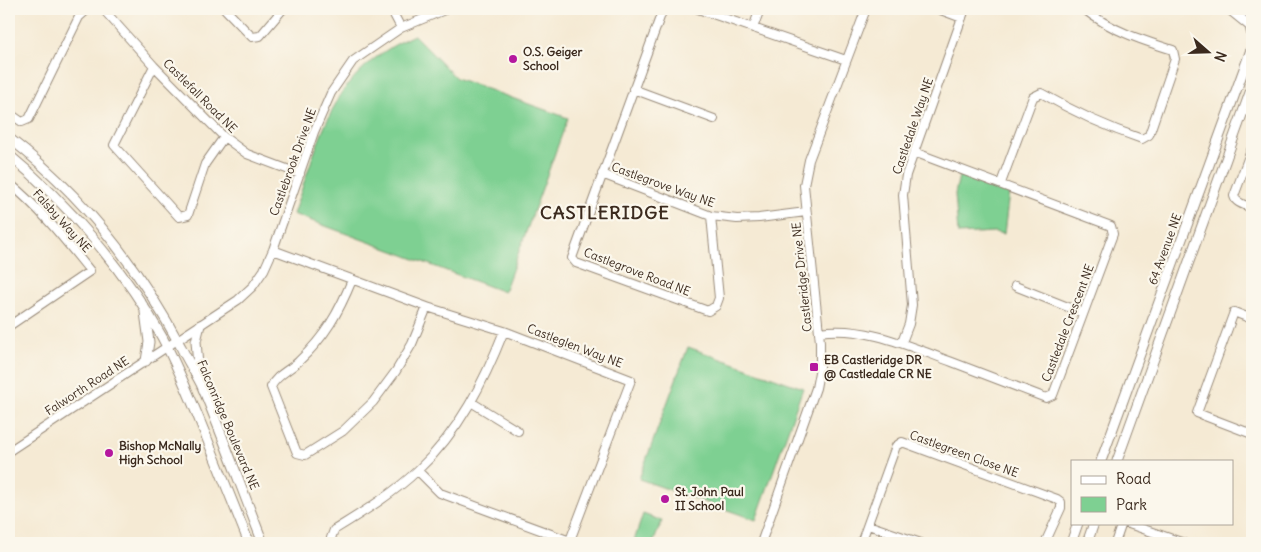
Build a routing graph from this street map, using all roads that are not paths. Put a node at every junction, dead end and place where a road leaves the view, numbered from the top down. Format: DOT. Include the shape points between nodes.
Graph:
graph roads {
  1 [pos="88,9"];
  2 [pos="102,9"];
  3 [pos="225,9"];
  4 [pos="283,9"];
  5 [pos="391,9"];
  6 [pos="447,9"];
  7 [pos="663,9"];
  8 [pos="698,9"];
  9 [pos="760,9"];
  10 [pos="866,9"];
  11 [pos="938,9"];
  12 [pos="966,9"];
  13 [pos="1084,9"];
  14 [pos="1230,9"];
  15 [pos="1238,9"];
  16 [pos="1252,14"];
  17 [pos="962,18"];
  18 [pos="401,28"];
  19 [pos="753,28"];
  20 [pos="1252,35"];
  21 [pos="1252,47"];
  22 [pos="846,60"];
  23 [pos="154,66"];
  24 [pos="1252,87"];
  25 [pos="633,89"];
  26 [pos="9,114"];
  27 [pos="714,119"];
  28 [pos="224,137"];
  29 [pos="9,138"];
  30 [pos="1252,148"];
  31 [pos="914,152"];
  32 [pos="9,155"];
  33 [pos="300,174"];
  34 [pos="602,174"];
  35 [pos="9,183"];
  36 [pos="1001,184"];
  37 [pos="1252,208"];
  38 [pos="806,212"];
  39 [pos="711,216"];
  40 [pos="273,250"];
  41 [pos="352,280"];
  42 [pos="1015,286"];
  43 [pos="427,307"];
  44 [pos="145,310"];
  45 [pos="1083,313"];
  46 [pos="1252,320"];
  47 [pos="200,325"];
  48 [pos="9,326"];
  49 [pos="504,331"];
  50 [pos="819,332"];
  51 [pos="177,340"];
  52 [pos="902,342"];
  53 [pos="167,347"];
  54 [pos="146,361"];
  55 [pos="200,383"];
  56 [pos="471,402"];
  57 [pos="518,431"];
  58 [pos="1252,434"];
  59 [pos="9,451"];
  60 [pos="1101,460"];
  61 [pos="1116,460"];
  62 [pos="418,471"];
  63 [pos="1078,524"];
  64 [pos="1094,524"];
  65 [pos="1122,524"];
  66 [pos="1129,524"];
  67 [pos="868,525"];
  68 [pos="569,542"];
  69 [pos="249,543"];
  70 [pos="263,543"];
  71 [pos="334,543"];
  72 [pos="760,543"];
  73 [pos="861,543"];
  74 [pos="921,543"];
  75 [pos="1045,543"];
  76 [pos="1071,543"];
  77 [pos="1087,543"];
  78 [pos="1115,543"];
  79 [pos="1184,543"];
  1 -- 26 [label="street" via="79,17 29,119 22,122"];
  2 -- 23 [label="street, Castlefall Road NE"];
  3 -- 4 [label="street" via="252,37 260,36"];
  5 -- 18 [label="street"];
  6 -- 18 [label="street, Castlebrook Drive NE"];
  7 -- 25 [label="street, Castlegrove Road NE"];
  8 -- 19 [label="street"];
  9 -- 19 [label="street"];
  10 -- 22 [label="street, Castleridge Drive NE"];
  11 -- 17 [label="street"];
  12 -- 17 [label="street, Castledale Way NE"];
  13 -- 36 [label="street" via="1118,31 1173,50 1176,59 1149,135 1142,139 1106,126 1041,94 1033,97"];
  14 -- 20 [label="main road" via="1250,26"];
  15 -- 16 [label="street"];
  17 -- 31 [label="street, Castledale Way NE"];
  18 -- 33 [label="street, Castlebrook Drive NE" via="353,61 331,93"];
  19 -- 22 [label="street"];
  21 -- 60 [label="main road, 64 Avenue NE"];
  22 -- 38 [label="street, Castleridge Drive NE" via="809,160 804,185"];
  23 -- 28 [label="street, Castlefall Road NE"];
  23 -- 28 [label="street" via="114,145 179,217 188,216 205,164"];
  24 -- 61 [label="main road"];
  25 -- 27 [label="street"];
  25 -- 34 [label="street, Castlegrove Road NE"];
  28 -- 33 [label="street, Castlefall Road NE" via="246,154"];
  29 -- 51 [label="main road, Falconridge Boulevard NE" via="66,187 98,222 155,300"];
  30 -- 37 [label="street" via="1234,196 1235,200"];
  31 -- 36 [label="street, Castledale Crescent NE"];
  31 -- 52 [label="street, Castledale Way NE" via="903,195 912,305"];
  32 -- 44 [label="main road, Falconridge Boulevard NE" via="87,231"];
  33 -- 40 [label="street, Castlebrook Drive NE"];
  34 -- 39 [label="street, Castlegrove Way NE"];
  34 -- 39 [label="street, Castlegrove Road NE" via="572,258 708,312 716,306 719,298"];
  35 -- 48 [label="street, Falsby Way NE" via="90,270"];
  36 -- 45 [label="street, Castledale Crescent NE" via="1111,226 1114,234"];
  38 -- 39 [label="street, Castlegrove Way NE" via="737,219"];
  38 -- 50 [label="street, Castleridge Drive NE"];
  40 -- 41 [label="street, Castleglen Way NE"];
  40 -- 47 [label="street, Castlebrook Drive NE" via="253,286"];
  41 -- 43 [label="street, Castleglen Way NE"];
  41 -- 43 [label="street" via="342,306 323,336 298,362 274,380 271,387 298,453 306,455 343,431 372,402 412,344"];
  42 -- 45 [label="street"];
  43 -- 49 [label="street, Castleglen Way NE"];
  44 -- 53 [label="main road, Falconridge Boulevard NE"];
  44 -- 54 [label="main road" via="149,342"];
  45 -- 52 [label="street, Castledale Crescent NE" via="1053,395 1046,398"];
  46 -- 58 [label="street" via="1234,312 1197,413"];
  47 -- 51 [label="street, Castlebrook Drive NE"];
  47 -- 55 [label="main road" via="196,341"];
  49 -- 56 [label="street"];
  49 -- 68 [label="street, Castleglen Way NE" via="631,380"];
  50 -- 52 [label="street, Castledale Crescent NE" via="851,332"];
  50 -- 72 [label="street, Castleridge Drive NE" via="820,367 816,388"];
  51 -- 53 [label="street, Falworth Road NE"];
  51 -- 55 [label="main road, Falconridge Boulevard NE"];
  53 -- 54 [label="street, Falworth Road NE"];
  53 -- 69 [label="main road, Falconridge Boulevard NE"];
  54 -- 59 [label="street, Falworth Road NE"];
  55 -- 70 [label="main road, Falconridge Boulevard NE"];
  56 -- 57 [label="street"];
  56 -- 62 [label="street"];
  62 -- 68 [label="street, Castleglen Way NE" via="440,492"];
  62 -- 71 [label="street" via="378,503 334,530"];
  63 -- 76 [label="main road"];
  64 -- 77 [label="main road"];
  65 -- 78 [label="street"];
  66 -- 79 [label="street"];
  67 -- 73 [label="street, Castlegreen Close NE"];
  67 -- 74 [label="street"];
  67 -- 75 [label="street, Castlegreen Close NE" via="896,446 902,442 1057,499 1061,508"];
}
